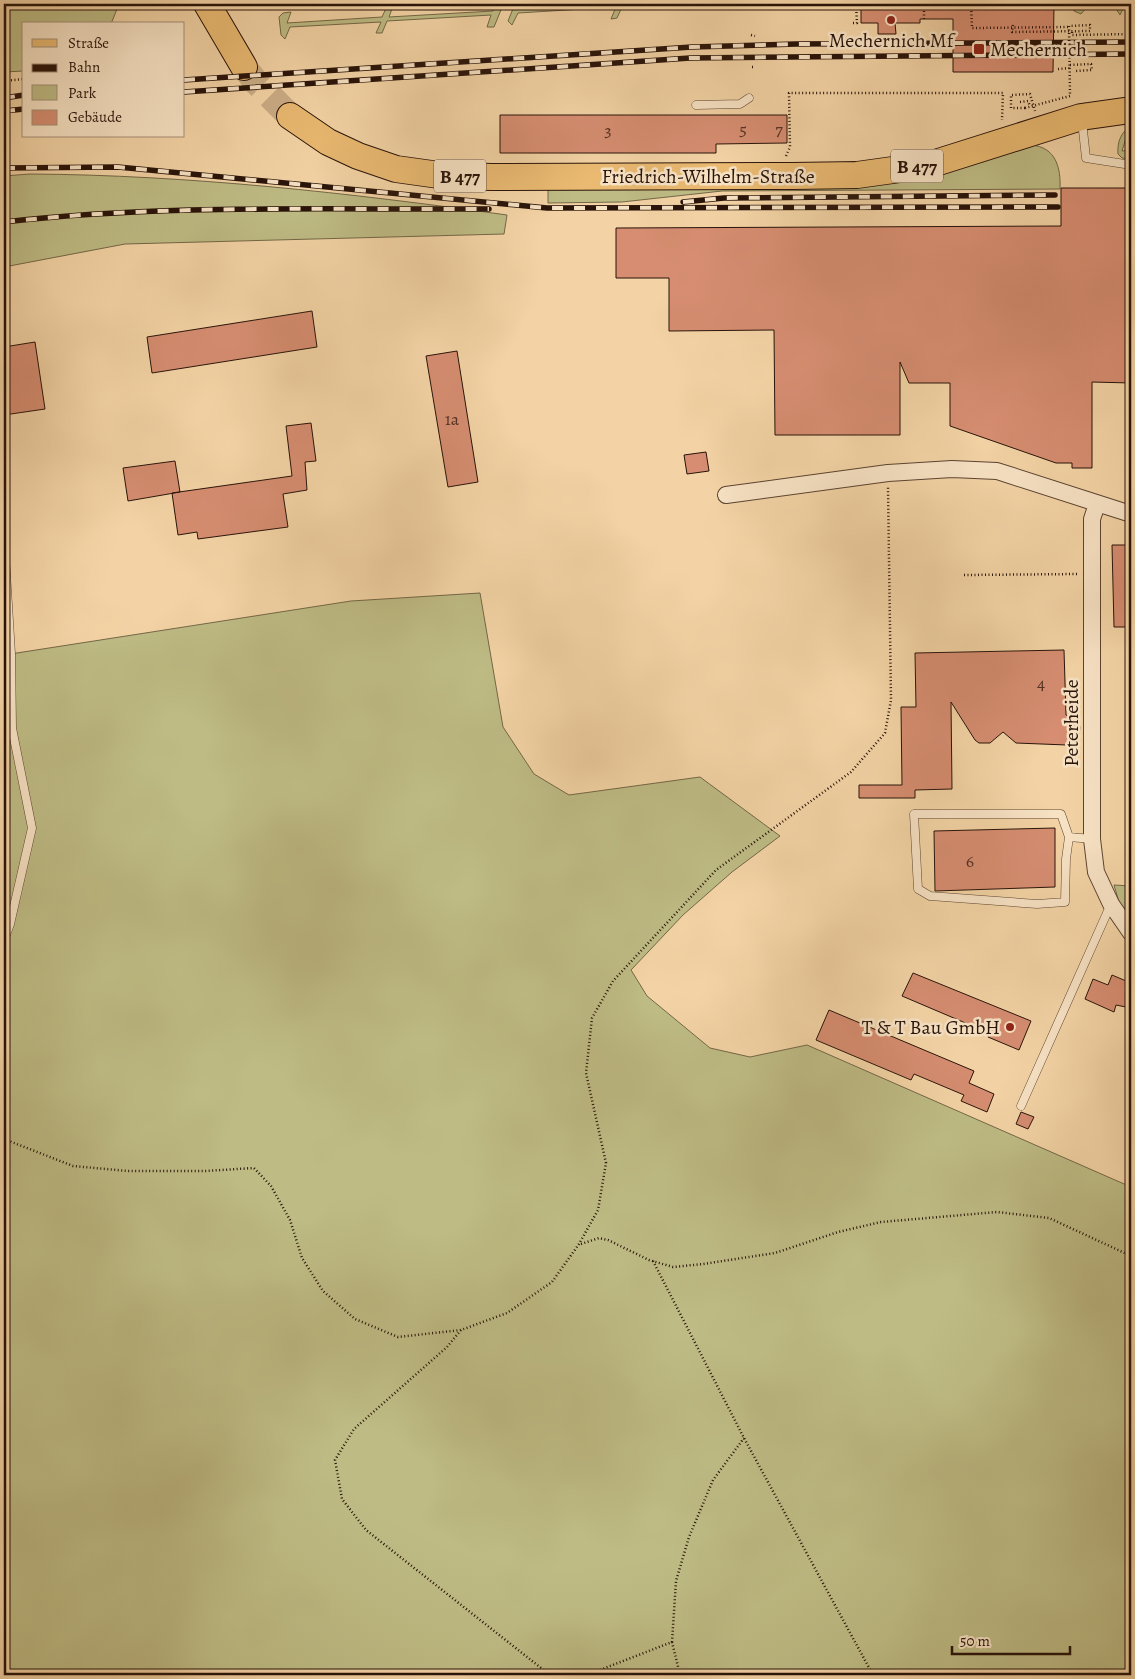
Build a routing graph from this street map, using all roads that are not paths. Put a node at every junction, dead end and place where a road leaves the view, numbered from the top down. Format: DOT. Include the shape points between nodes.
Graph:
graph roads {
  1 [pos="207,4"];
  2 [pos="222,4"];
  3 [pos="223,32"];
  4 [pos="244,66"];
  5 [pos="750,98"];
  6 [pos="696,105"];
  7 [pos="1131,110"];
  8 [pos="290,116"];
  9 [pos="1082,117"];
  10 [pos="1131,165"];
  11 [pos="726,495"];
  12 [pos="1097,504"];
  13 [pos="1131,514"];
  14 [pos="4,540"];
  15 [pos="1069,837"];
  16 [pos="1092,839"];
  17 [pos="1111,904"];
  18 [pos="1131,933"];
  19 [pos="4,940"];
  20 [pos="1021,1106"];
  1 -- 3 [label="main road"];
  2 -- 3 [label="main road"];
  3 -- 4 [label="main road"];
  5 -- 6 [label="lane" via="740,104"];
  7 -- 9 [label="main road, Friedrich-Wilhelm-Straße / B 477"];
  8 -- 9 [label="main road, Friedrich-Wilhelm-Straße / B 477" via="328,142 396,169 491,177 857,175 929,165"];
  9 -- 10 [label="lane" via="1086,158"];
  11 -- 12 [label="street" via="888,473 952,469 997,472"];
  12 -- 13 [label="street"];
  12 -- 16 [label="street, Peterheide" via="1092,519"];
  14 -- 19 [label="lane" via="12,728 32,828"];
  15 -- 15 [label="lane" via="1065,902 1037,904 930,896 918,889 914,814 1061,814"];
  15 -- 16 [label="lane"];
  16 -- 17 [label="street, Peterheide" via="1096,872"];
  17 -- 18 [label="street, Peterheide"];
  17 -- 20 [label="lane"];
}
